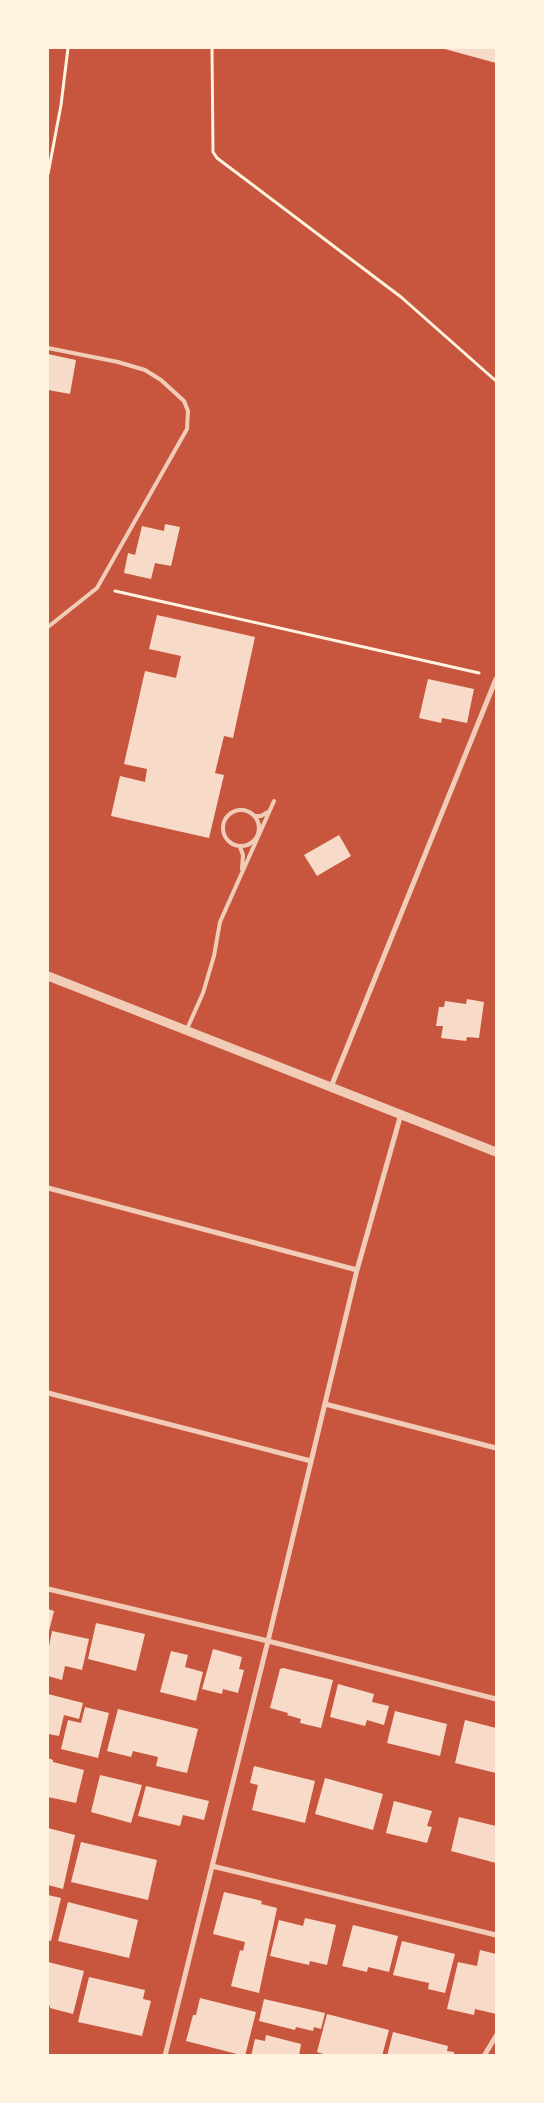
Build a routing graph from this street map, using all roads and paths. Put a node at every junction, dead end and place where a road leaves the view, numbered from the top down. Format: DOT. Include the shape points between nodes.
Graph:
graph roads {
  1 [pos="68,48"];
  2 [pos="212,48"];
  3 [pos="48,174"];
  4 [pos="48,348"];
  5 [pos="496,381"];
  6 [pos="97,588"];
  7 [pos="48,627"];
  8 [pos="487,675"];
  9 [pos="496,679"];
  10 [pos="274,801"];
  11 [pos="268,812"];
  12 [pos="254,816"];
  13 [pos="259,834"];
  14 [pos="240,847"];
  15 [pos="242,871"];
  16 [pos="48,976"];
  17 [pos="186,1031"];
  18 [pos="331,1087"];
  19 [pos="401,1114"];
  20 [pos="496,1152"];
  21 [pos="48,1188"];
  22 [pos="357,1270"];
  23 [pos="48,1393"];
  24 [pos="325,1404"];
  25 [pos="496,1448"];
  26 [pos="311,1461"];
  27 [pos="48,1589"];
  28 [pos="268,1641"];
  29 [pos="496,1699"];
  30 [pos="212,1866"];
  31 [pos="496,1935"];
  32 [pos="496,2036"];
  33 [pos="165,2056"];
  34 [pos="484,2056"];
  1 -- 3 [label="path"];
  2 -- 5 [label="path" via="213,152 217,158 401,297"];
  4 -- 6 [label="lane" via="145,370 174,390 188,411 187,429"];
  6 -- 7 [label="lane"];
  6 -- 8 [label="path"];
  9 -- 18 [label="street"];
  10 -- 11 [label="lane"];
  11 -- 12 [label="lane"];
  11 -- 13 [label="lane"];
  12 -- 13 [label="lane" via="260,827"];
  12 -- 14 [label="lane" via="237,811 224,821 225,838"];
  13 -- 14 [label="lane" via="251,844"];
  13 -- 15 [label="lane"];
  14 -- 15 [label="lane"];
  15 -- 17 [label="lane" via="220,922 203,994"];
  16 -- 17 [label="street"];
  17 -- 18 [label="street"];
  18 -- 19 [label="street"];
  19 -- 20 [label="street"];
  19 -- 22 [label="street"];
  21 -- 22 [label="street"];
  22 -- 24 [label="street"];
  23 -- 26 [label="street"];
  24 -- 25 [label="street"];
  24 -- 26 [label="street"];
  26 -- 28 [label="street"];
  27 -- 28 [label="street"];
  28 -- 29 [label="street"];
  28 -- 30 [label="street"];
  30 -- 31 [label="street"];
  30 -- 33 [label="street"];
  32 -- 34 [label="street"];
}
